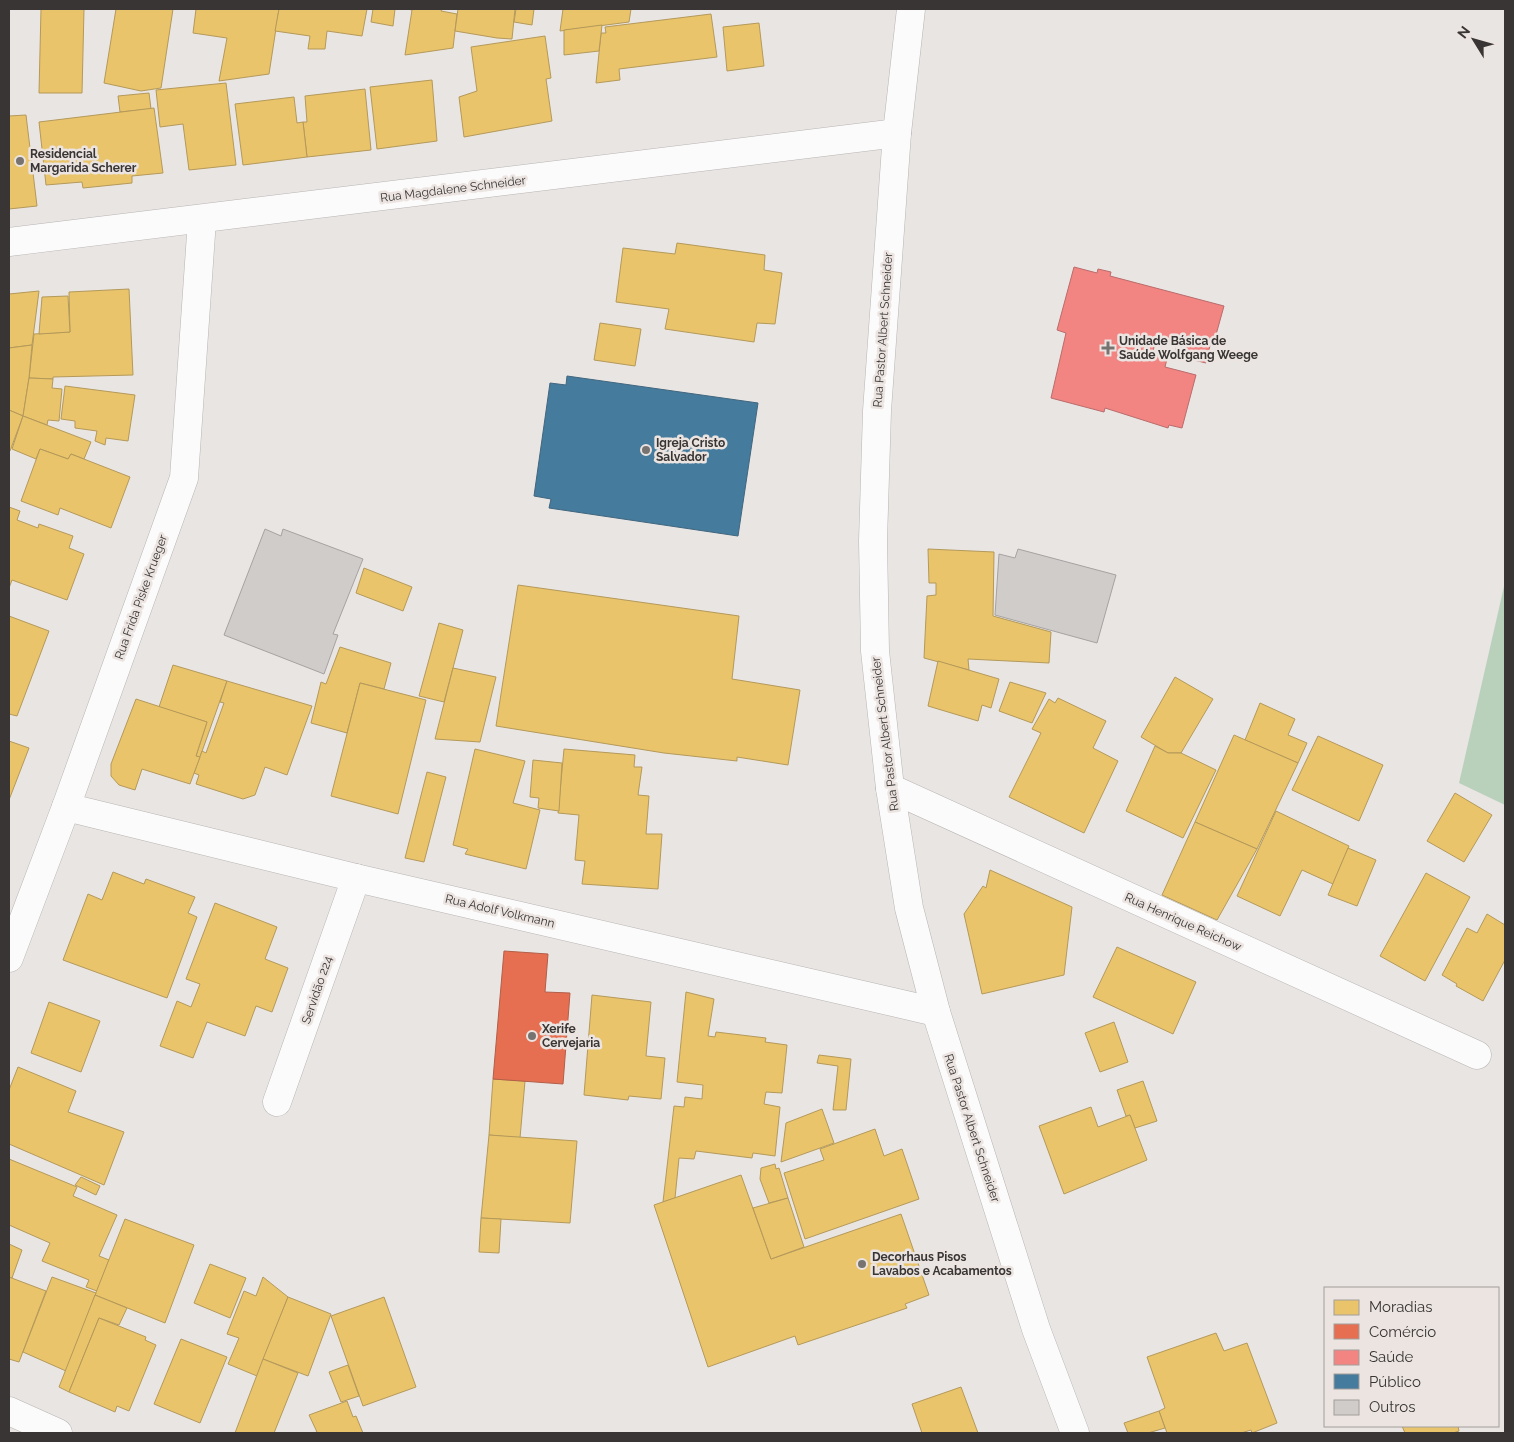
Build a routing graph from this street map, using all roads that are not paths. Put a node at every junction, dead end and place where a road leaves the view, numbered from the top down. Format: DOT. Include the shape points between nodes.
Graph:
graph roads {
  1 [pos="912,9"];
  2 [pos="897,133"];
  3 [pos="202,220"];
  4 [pos="9,242"];
  5 [pos="890,788"];
  6 [pos="66,807"];
  7 [pos="356,878"];
  8 [pos="9,958"];
  9 [pos="936,1012"];
  10 [pos="1477,1055"];
  11 [pos="277,1102"];
  12 [pos="9,1411"];
  13 [pos="58,1433"];
  14 [pos="1075,1433"];
  1 -- 2 [label="street, Rua Pastor Albert Schneider"];
  2 -- 3 [label="street, Rua Magdalene Schneider"];
  2 -- 5 [label="street, Rua Pastor Albert Schneider" via="877,411 873,541 875,651"];
  3 -- 4 [label="street, Rua Magdalene Schneider"];
  3 -- 6 [label="street, Rua Frida Piske Krueger" via="184,478"];
  5 -- 9 [label="street, Rua Pastor Albert Schneider" via="909,908"];
  5 -- 10 [label="street, Rua Henrique Reichow"];
  6 -- 7 [label="street, Rua Adolf Volkmann"];
  6 -- 8 [label="street, Rua Frida Piske Krueger"];
  7 -- 9 [label="street, Rua Adolf Volkmann"];
  7 -- 11 [label="street, Servidão 224"];
  9 -- 14 [label="street, Rua Pastor Albert Schneider" via="1036,1329"];
  12 -- 13 [label="street"];
}
